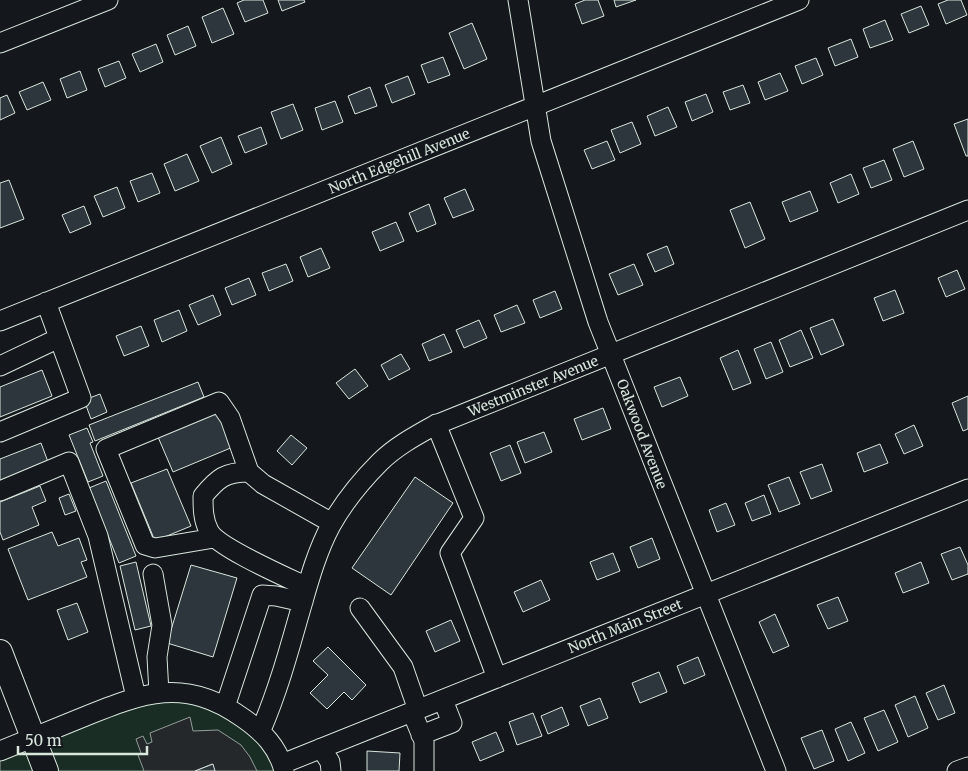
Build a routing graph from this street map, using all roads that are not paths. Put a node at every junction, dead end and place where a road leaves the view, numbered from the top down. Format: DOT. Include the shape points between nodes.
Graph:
graph roads {
  1 [pos="108,0"];
  2 [pos="518,0"];
  3 [pos="799,0"];
  4 [pos="0,43"];
  5 [pos="535,106"];
  6 [pos="968,210"];
  7 [pos="46,302"];
  8 [pos="0,321"];
  9 [pos="59,338"];
  10 [pos="611,354"];
  11 [pos="0,366"];
  12 [pos="436,424"];
  13 [pos="0,432"];
  14 [pos="249,472"];
  15 [pos="968,488"];
  16 [pos="0,492"];
  17 [pos="332,523"];
  18 [pos="214,538"];
  19 [pos="153,574"];
  20 [pos="305,594"];
  21 [pos="705,594"];
  22 [pos="360,608"];
  23 [pos="0,652"];
  24 [pos="497,678"];
  25 [pos="159,693"];
  26 [pos="136,697"];
  27 [pos="443,700"];
  28 [pos="225,707"];
  29 [pos="415,711"];
  30 [pos="261,730"];
  31 [pos="421,735"];
  32 [pos="33,738"];
  33 [pos="321,748"];
  34 [pos="0,751"];
  35 [pos="968,767"];
  36 [pos="283,768"];
  37 [pos="46,771"];
  38 [pos="332,771"];
  39 [pos="424,771"];
  40 [pos="776,771"];
  41 [pos="957,771"];
  1 -- 4 [label="street"];
  2 -- 5 [label="street, Oakwood Avenue"];
  3 -- 5 [label="street, North Edgehill Avenue"];
  5 -- 7 [label="street, North Edgehill Avenue"];
  5 -- 10 [label="street, Oakwood Avenue" via="541,141"];
  6 -- 10 [label="street, Westminster Avenue"];
  7 -- 8 [label="street, North Edgehill Avenue"];
  7 -- 9 [label="street"];
  9 -- 11 [label="street"];
  9 -- 13 [label="street" via="81,398"];
  10 -- 12 [label="street, Westminster Avenue"];
  10 -- 21 [label="street, Oakwood Avenue"];
  12 -- 17 [label="street, Westminster Avenue" via="381,461 353,491"];
  12 -- 24 [label="street" via="474,518 450,553"];
  14 -- 17 [label="street" via="263,484"];
  14 -- 18 [label="street" via="223,476 203,496 203,513"];
  14 -- 18 [label="street" via="230,418 219,402 106,449 145,545 155,548"];
  15 -- 21 [label="street, North Main Street"];
  16 -- 26 [label="street" via="69,462 98,536"];
  17 -- 20 [label="street, Westminster Avenue"];
  18 -- 20 [label="street"];
  19 -- 25 [label="street" via="162,625 157,657"];
  20 -- 28 [label="street" via="262,595"];
  20 -- 30 [label="street, Westminster Avenue" via="277,692"];
  21 -- 24 [label="street, North Main Street"];
  21 -- 40 [label="street, Oakwood Avenue"];
  22 -- 29 [label="street" via="403,667"];
  23 -- 32 [label="main road"];
  24 -- 27 [label="street, North Main Street"];
  25 -- 26 [label="street"];
  25 -- 28 [label="street" via="201,696"];
  26 -- 32 [label="street"];
  27 -- 29 [label="street, North Main Street"];
  27 -- 31 [label="street" via="452,723"];
  28 -- 30 [label="street"];
  29 -- 31 [label="street"];
  29 -- 33 [label="street, North Main Street"];
  30 -- 36 [label="street" via="278,754"];
  31 -- 39 [label="street"];
  32 -- 34 [label="street"];
  32 -- 37 [label="main road"];
  33 -- 36 [label="street, North Main Street"];
  33 -- 38 [label="street"];
  35 -- 41 [label="street"];
}
